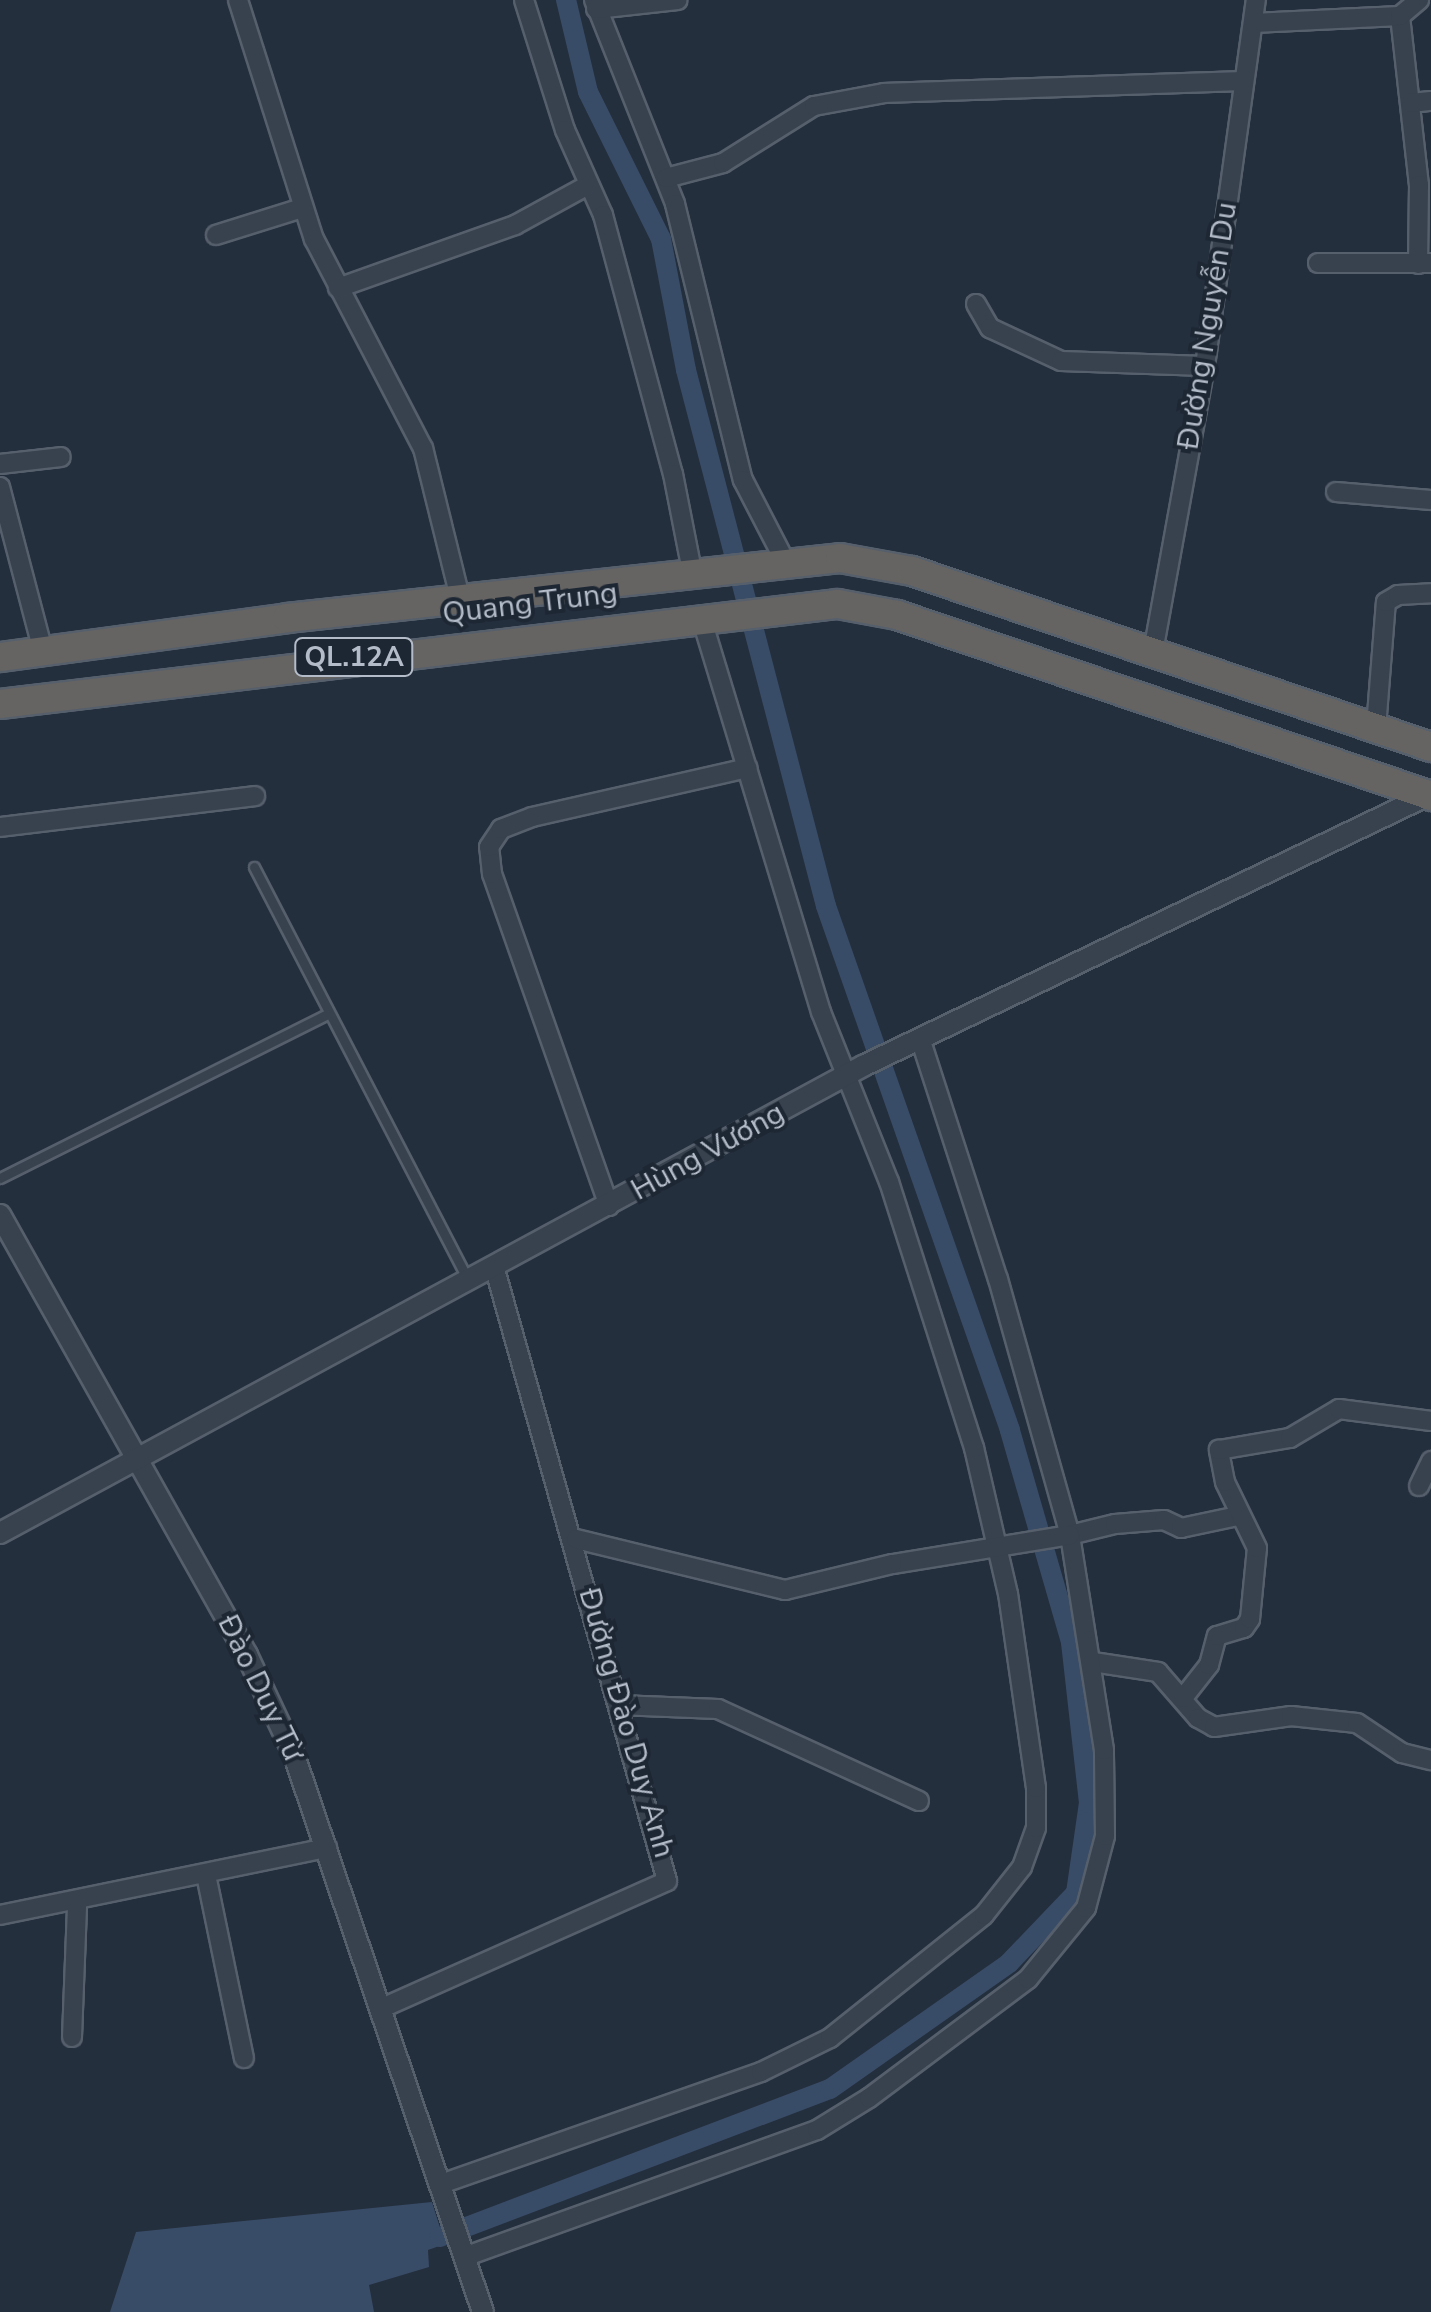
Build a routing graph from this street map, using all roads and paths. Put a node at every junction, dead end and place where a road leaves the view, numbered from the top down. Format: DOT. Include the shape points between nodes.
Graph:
graph roads {
  1 [pos="238,0"];
  2 [pos="524,0"];
  3 [pos="678,0"];
  4 [pos="1256,0"];
  5 [pos="1419,0"];
  6 [pos="595,4"];
  7 [pos="1400,16"];
  8 [pos="1253,23"];
  9 [pos="1242,81"];
  10 [pos="1431,101"];
  11 [pos="1411,104"];
  12 [pos="666,178"];
  13 [pos="588,185"];
  14 [pos="1425,185"];
  15 [pos="302,208"];
  16 [pos="216,236"];
  17 [pos="1318,263"];
  18 [pos="1424,264"];
  19 [pos="338,288"];
  20 [pos="976,304"];
  21 [pos="1205,366"];
  22 [pos="61,456"];
  23 [pos="0,464"];
  24 [pos="0,488"];
  25 [pos="1336,492"];
  26 [pos="1431,500"];
  27 [pos="7,551"];
  28 [pos="774,562"];
  29 [pos="699,570"];
  30 [pos="1431,594"];
  31 [pos="460,598"];
  32 [pos="705,616"];
  33 [pos="287,618"];
  34 [pos="1060,620"];
  35 [pos="43,651"];
  36 [pos="1153,652"];
  37 [pos="0,657"];
  38 [pos="1044,663"];
  39 [pos="292,664"];
  40 [pos="0,704"];
  41 [pos="1376,728"];
  42 [pos="1431,747"];
  43 [pos="748,768"];
  44 [pos="1430,793"];
  45 [pos="255,796"];
  46 [pos="0,828"];
  47 [pos="254,868"];
  48 [pos="326,1014"];
  49 [pos="916,1043"];
  50 [pos="857,1069"];
  51 [pos="0,1178"];
  52 [pos="609,1206"];
  53 [pos="0,1216"];
  54 [pos="494,1266"];
  55 [pos="468,1280"];
  56 [pos="1431,1421"];
  57 [pos="138,1457"];
  58 [pos="1431,1462"];
  59 [pos="1419,1486"];
  60 [pos="1238,1516"];
  61 [pos="0,1532"];
  62 [pos="1067,1535"];
  63 [pos="576,1539"];
  64 [pos="1001,1545"];
  65 [pos="1093,1662"];
  66 [pos="1183,1698"];
  67 [pos="618,1704"];
  68 [pos="1431,1760"];
  69 [pos="919,1802"];
  70 [pos="327,1848"];
  71 [pos="206,1875"];
  72 [pos="77,1904"];
  73 [pos="0,1914"];
  74 [pos="382,2008"];
  75 [pos="72,2037"];
  76 [pos="244,2058"];
  77 [pos="442,2189"];
  78 [pos="463,2254"];
  79 [pos="483,2312"];
  1 -- 15 [label="street"];
  2 -- 13 [label="street"];
  3 -- 6 [label="street"];
  4 -- 8 [label="street, Đường Nguyễn Du"];
  5 -- 7 [label="street"];
  6 -- 12 [label="street"];
  7 -- 8 [label="street"];
  7 -- 11 [label="street"];
  8 -- 9 [label="street, Đường Nguyễn Du"];
  9 -- 12 [label="street" via="884,92 814,106 723,163"];
  9 -- 21 [label="street, Đường Nguyễn Du"];
  10 -- 11 [label="street"];
  11 -- 14 [label="street"];
  12 -- 28 [label="street" via="743,480"];
  13 -- 19 [label="street" via="515,224"];
  13 -- 29 [label="street" via="603,216"];
  14 -- 18 [label="street"];
  15 -- 16 [label="street"];
  15 -- 19 [label="street"];
  17 -- 18 [label="street"];
  19 -- 31 [label="street" via="418,436"];
  20 -- 21 [label="street" via="990,328 1061,361"];
  21 -- 36 [label="street, Đường Nguyễn Du"];
  22 -- 23 [label="street"];
  24 -- 27 [label="street"];
  25 -- 26 [label="street"];
  27 -- 35 [label="street"];
  28 -- 29 [label="highway, QL.12A"];
  28 -- 34 [label="highway, QL.12A" via="840,558 912,572"];
  29 -- 31 [label="highway, Quang Trung / QL.12A"];
  30 -- 41 [label="street" via="1417,591 1386,602"];
  31 -- 33 [label="highway, Quang Trung / QL.12A"];
  32 -- 38 [label="highway, QL.12A" via="838,604 897,615"];
  32 -- 39 [label="highway, Quang Trung / QL.12A"];
  32 -- 43 [label="street"];
  33 -- 35 [label="highway, Quang Trung / QL.12A"];
  33 -- 39 [label="highway"];
  34 -- 36 [label="highway, QL.12A"];
  34 -- 38 [label="highway"];
  35 -- 37 [label="highway, Quang Trung / QL.12A"];
  36 -- 41 [label="highway, QL.12A"];
  38 -- 44 [label="highway, QL.12A"];
  39 -- 40 [label="highway, Quang Trung / QL.12A"];
  41 -- 42 [label="highway, QL.12A"];
  43 -- 50 [label="street" via="820,1012"];
  43 -- 52 [label="street" via="532,817 501,829 489,846 492,874"];
  44 -- 49 [label="street, Hùng Vương"];
  45 -- 46 [label="street"];
  47 -- 48 [label="lane"];
  48 -- 51 [label="lane"];
  48 -- 55 [label="lane"];
  49 -- 50 [label="street, Hùng Vương"];
  49 -- 62 [label="street" via="998,1279"];
  50 -- 52 [label="street, Hùng Vương"];
  50 -- 64 [label="street"];
  52 -- 54 [label="street, Hùng Vương"];
  53 -- 57 [label="street, Đào Duy Từ"];
  54 -- 55 [label="street, Hùng Vương"];
  54 -- 63 [label="street, Đường Đào Duy Anh"];
  55 -- 57 [label="street, Hùng Vương"];
  56 -- 60 [label="street" via="1339,1409 1290,1438 1225,1446 1218,1454 1220,1469"];
  57 -- 61 [label="street, Hùng Vương"];
  57 -- 70 [label="street, Đào Duy Từ" via="271,1703"];
  58 -- 59 [label="street"];
  60 -- 62 [label="street" via="1181,1528 1164,1520"];
  60 -- 66 [label="street" via="1256,1548 1250,1619 1217,1636 1209,1666"];
  62 -- 64 [label="street"];
  62 -- 65 [label="street"];
  63 -- 64 [label="street" via="774,1590"];
  63 -- 67 [label="street, Đường Đào Duy Anh"];
  64 -- 77 [label="street" via="1038,1804 1031,1844 1008,1890 887,1996 796,2058"];
  65 -- 66 [label="street" via="1148,1667"];
  65 -- 78 [label="street" via="1109,1808 1096,1880 1086,1908 1028,1979 924,2060 817,2130"];
  66 -- 68 [label="street" via="1214,1727 1291,1716 1356,1723 1402,1753"];
  67 -- 69 [label="street" via="718,1709"];
  67 -- 74 [label="street, Đường Đào Duy Anh" via="667,1882"];
  70 -- 71 [label="street"];
  70 -- 74 [label="street, Đào Duy Từ"];
  71 -- 72 [label="street"];
  71 -- 76 [label="street"];
  72 -- 73 [label="street"];
  72 -- 75 [label="street"];
  74 -- 77 [label="street, Đào Duy Từ"];
  77 -- 78 [label="street, Đào Duy Từ"];
  78 -- 79 [label="street, Đào Duy Từ"];
}
